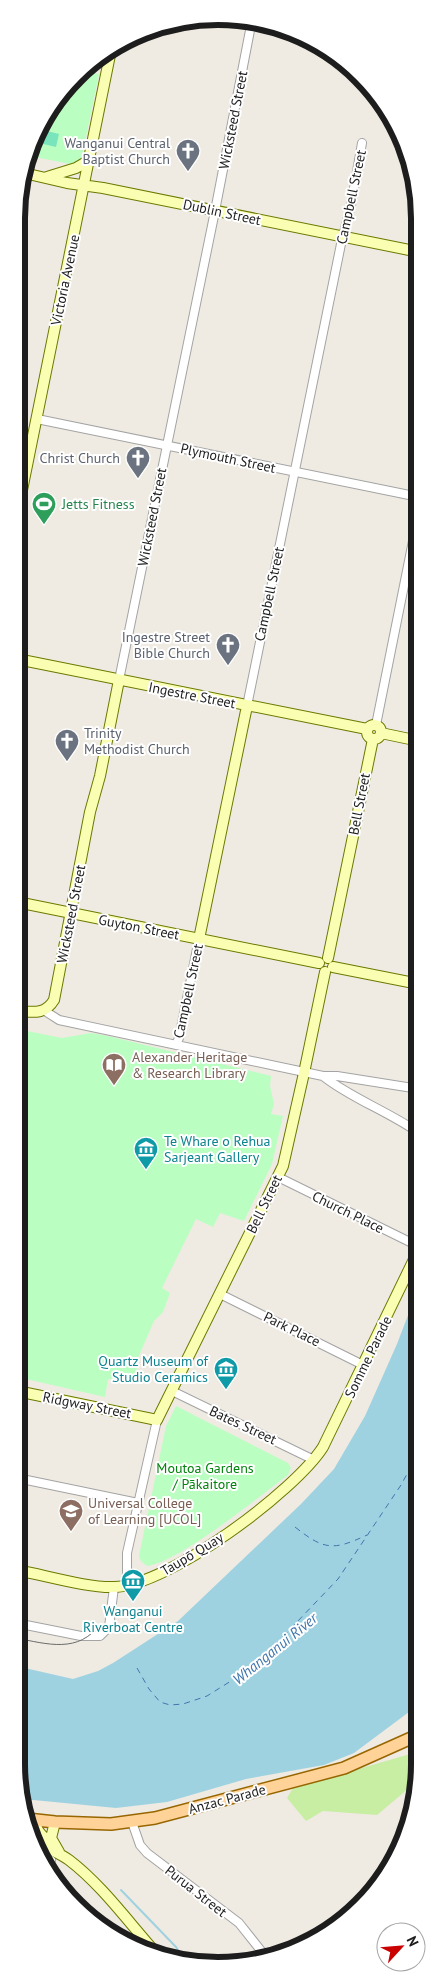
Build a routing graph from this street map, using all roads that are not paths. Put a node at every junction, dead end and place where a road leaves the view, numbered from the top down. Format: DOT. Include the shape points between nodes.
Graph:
graph roads {
  1 [pos="250,28"];
  2 [pos="109,59"];
  3 [pos="362,143"];
  4 [pos="88,162"];
  5 [pos="30,174"];
  6 [pos="46,177"];
  7 [pos="84,185"];
  8 [pos="216,210"];
  9 [pos="344,237"];
  10 [pos="411,250"];
  11 [pos="37,419"];
  12 [pos="166,445"];
  13 [pos="294,471"];
  14 [pos="25,476"];
  15 [pos="411,495"];
  16 [pos="411,550"];
  17 [pos="25,660"];
  18 [pos="119,680"];
  19 [pos="247,706"];
  20 [pos="374,731"];
  21 [pos="411,738"];
  22 [pos="25,904"];
  23 [pos="71,913"];
  24 [pos="198,939"];
  25 [pos="326,965"];
  26 [pos="411,982"];
  27 [pos="25,1011"];
  28 [pos="45,1011"];
  29 [pos="176,1045"];
  30 [pos="304,1072"];
  31 [pos="323,1076"];
  32 [pos="411,1088"];
  33 [pos="411,1127"];
  34 [pos="278,1177"];
  35 [pos="411,1243"];
  36 [pos="411,1266"];
  37 [pos="220,1294"];
  38 [pos="363,1365"];
  39 [pos="172,1391"];
  40 [pos="25,1393"];
  41 [pos="157,1420"];
  42 [pos="314,1460"];
  43 [pos="25,1480"];
  44 [pos="138,1503"];
  45 [pos="25,1572"];
  46 [pos="130,1585"];
  47 [pos="114,1587"];
  48 [pos="25,1624"];
  49 [pos="411,1738"];
  50 [pos="34,1820"];
  51 [pos="55,1822"];
  52 [pos="132,1822"];
  53 [pos="35,1826"];
  54 [pos="50,1850"];
  55 [pos="51,1860"];
  56 [pos="146,1943"];
  57 [pos="262,1952"];
  1 -- 8 [label="street, Wicksteed Street"];
  2 -- 4 [label="street, Victoria Avenue"];
  3 -- 9 [label="street, Campbell Street"];
  4 -- 6 [label="street"];
  4 -- 7 [label="street, Victoria Avenue"];
  5 -- 6 [label="street, Dublin Street"];
  6 -- 7 [label="street, Dublin Street"];
  7 -- 8 [label="street, Dublin Street"];
  7 -- 11 [label="street, Victoria Avenue"];
  8 -- 9 [label="street, Dublin Street"];
  8 -- 12 [label="street, Wicksteed Street"];
  9 -- 10 [label="street, Dublin Street"];
  9 -- 13 [label="street, Campbell Street"];
  11 -- 12 [label="street, Plymouth Street"];
  11 -- 14 [label="street, Victoria Avenue"];
  12 -- 13 [label="street, Plymouth Street"];
  12 -- 18 [label="street, Wicksteed Street"];
  13 -- 15 [label="street, Plymouth Street"];
  13 -- 19 [label="street, Campbell Street"];
  16 -- 20 [label="street, Bell Street"];
  17 -- 18 [label="street, Ingestre Street"];
  18 -- 19 [label="street, Ingestre Street"];
  18 -- 23 [label="street, Wicksteed Street"];
  19 -- 20 [label="street, Ingestre Street"];
  19 -- 24 [label="street, Campbell Street"];
  20 -- 21 [label="street, Ingestre Street"];
  20 -- 25 [label="street, Bell Street"];
  22 -- 23 [label="street, Guyton Street"];
  23 -- 24 [label="street, Guyton Street"];
  23 -- 28 [label="street, Wicksteed Street" via="54,1000"];
  24 -- 25 [label="street, Guyton Street"];
  24 -- 29 [label="street, Campbell Street"];
  25 -- 26 [label="street, Guyton Street"];
  25 -- 30 [label="street, Bell Street"];
  27 -- 28 [label="street"];
  28 -- 29 [label="street" via="59,1020"];
  29 -- 30 [label="street"];
  30 -- 31 [label="street"];
  30 -- 34 [label="street, Bell Street"];
  31 -- 32 [label="street"];
  31 -- 33 [label="street" via="335,1086"];
  34 -- 35 [label="street, Church Place"];
  34 -- 37 [label="street, Bell Street"];
  36 -- 38 [label="street, Somme Parade"];
  37 -- 38 [label="street, Park Place"];
  37 -- 39 [label="street, Bell Street"];
  38 -- 42 [label="street, Somme Parade" via="327,1441"];
  39 -- 41 [label="street, Bell Street"];
  39 -- 42 [label="street, Bates Street"];
  40 -- 41 [label="street, Ridgway Street"];
  41 -- 44 [label="street"];
  42 -- 46 [label="street, Taupō Quay" via="282,1491 211,1544 175,1567"];
  43 -- 44 [label="street"];
  44 -- 46 [label="street" via="126,1559"];
  45 -- 47 [label="street, Taupō Quay"];
  46 -- 47 [label="street, Taupō Quay"];
  47 -- 48 [label="street" via="109,1627 100,1636 81,1636"];
  49 -- 52 [label="main road, Anzac Parade" via="344,1768"];
  50 -- 51 [label="main road, Anzac Parade"];
  51 -- 52 [label="main road, Anzac Parade"];
  51 -- 54 [label="street"];
  52 -- 57 [label="street, Purua Street" via="140,1845 147,1853 239,1923"];
  53 -- 54 [label="street"];
  54 -- 55 [label="street"];
  54 -- 56 [label="street" via="91,1880"];
}
